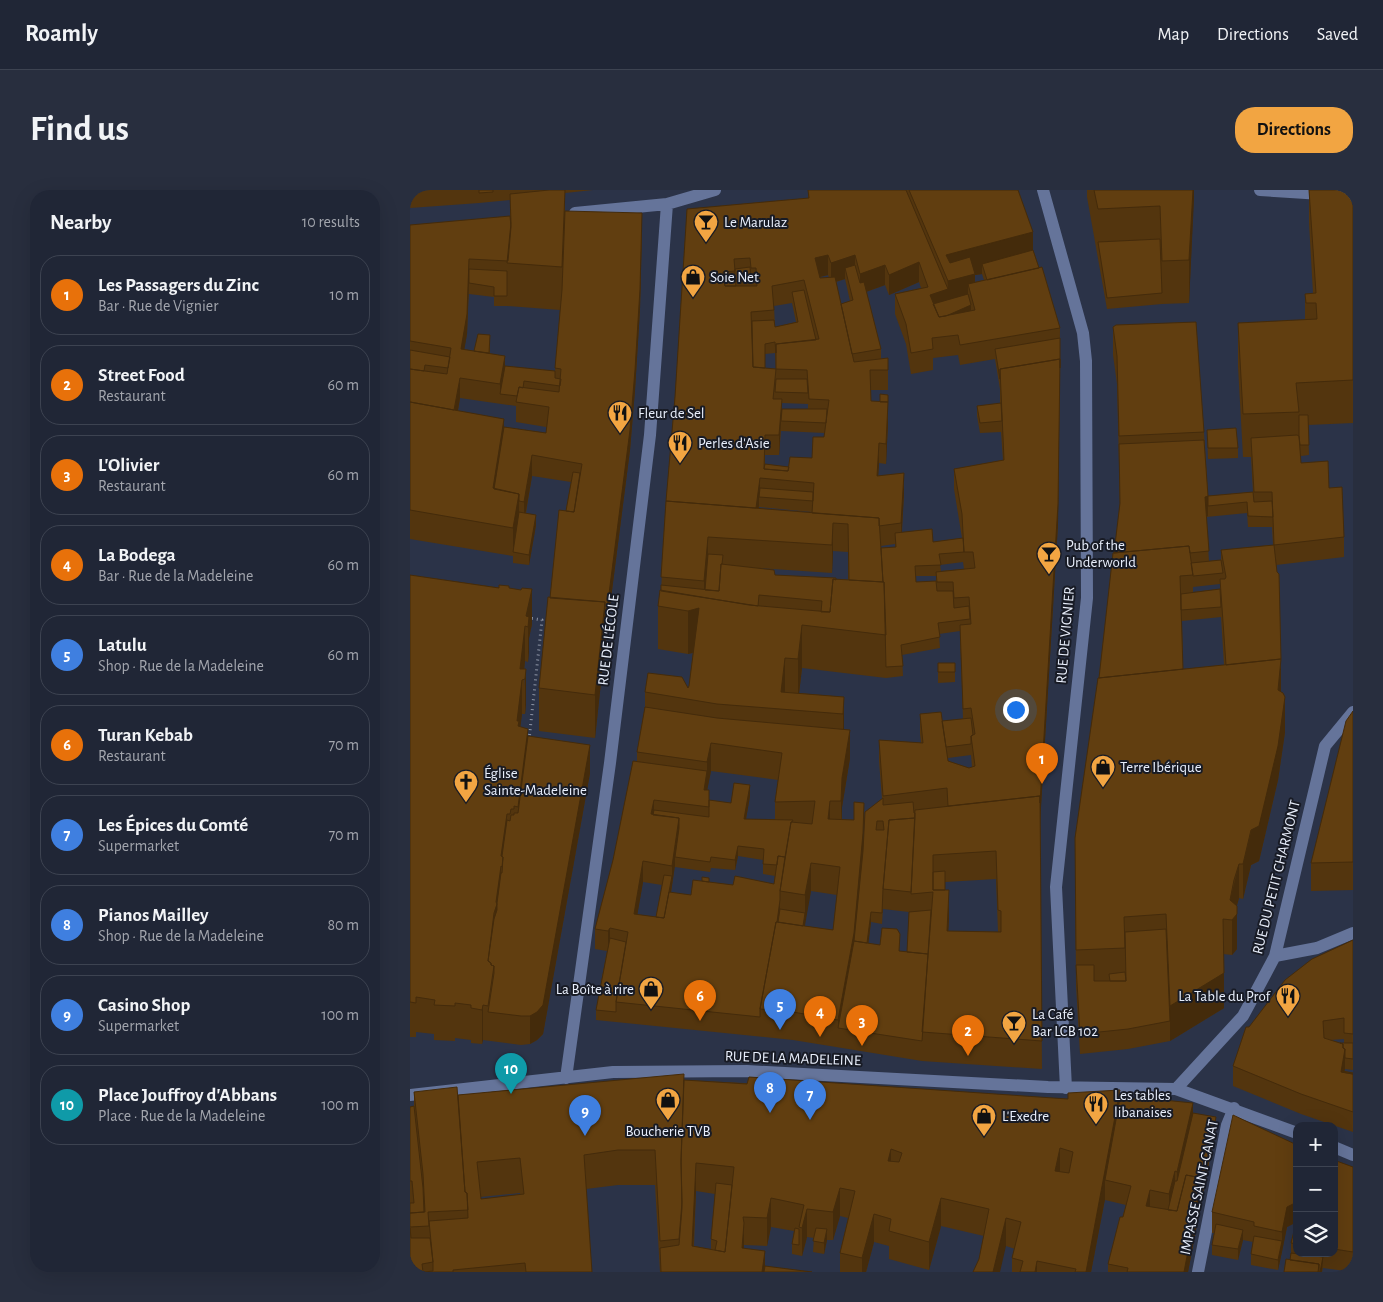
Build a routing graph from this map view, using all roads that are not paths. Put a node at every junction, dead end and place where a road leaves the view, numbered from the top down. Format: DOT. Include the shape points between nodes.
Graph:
graph roads {
  1 [pos="715,190"];
  2 [pos="1043,190"];
  3 [pos="1260,190"];
  4 [pos="1353,196"];
  5 [pos="667,204"];
  6 [pos="567,214"];
  7 [pos="1353,712"];
  8 [pos="1353,933"];
  9 [pos="1275,956"];
  10 [pos="566,1078"];
  11 [pos="1066,1088"];
  12 [pos="1176,1088"];
  13 [pos="410,1095"];
  14 [pos="1234,1108"];
  15 [pos="1293,1131"];
  16 [pos="1338,1149"];
  17 [pos="1353,1155"];
  18 [pos="1198,1272"];
  1 -- 5 [label="street"];
  2 -- 11 [label="street, RUE DE VIGNIER" via="1083,333 1086,361 1087,598 1056,887"];
  3 -- 4 [label="street"];
  5 -- 6 [label="street"];
  5 -- 10 [label="street, RUE DE L'ÉCOLE" via="650,435 610,763"];
  7 -- 9 [label="street, RUE DU PETIT CHARMONT" via="1325,746"];
  8 -- 9 [label="street" via="1317,948"];
  9 -- 12 [label="street, RUE DU PETIT CHARMONT" via="1243,1016"];
  10 -- 11 [label="street, RUE DE LA MADELEINE" via="613,1072 747,1071"];
  10 -- 13 [label="street, RUE DE LA MADELEINE"];
  11 -- 12 [label="street, RUE DE LA MADELEINE"];
  12 -- 14 [label="street, RUE DE LA MADELEINE"];
  14 -- 15 [label="street, RUE DE LA MADELEINE"];
  14 -- 18 [label="street, IMPASSE SAINT-CANAT" via="1227,1125"];
  16 -- 17 [label="street"];
}
